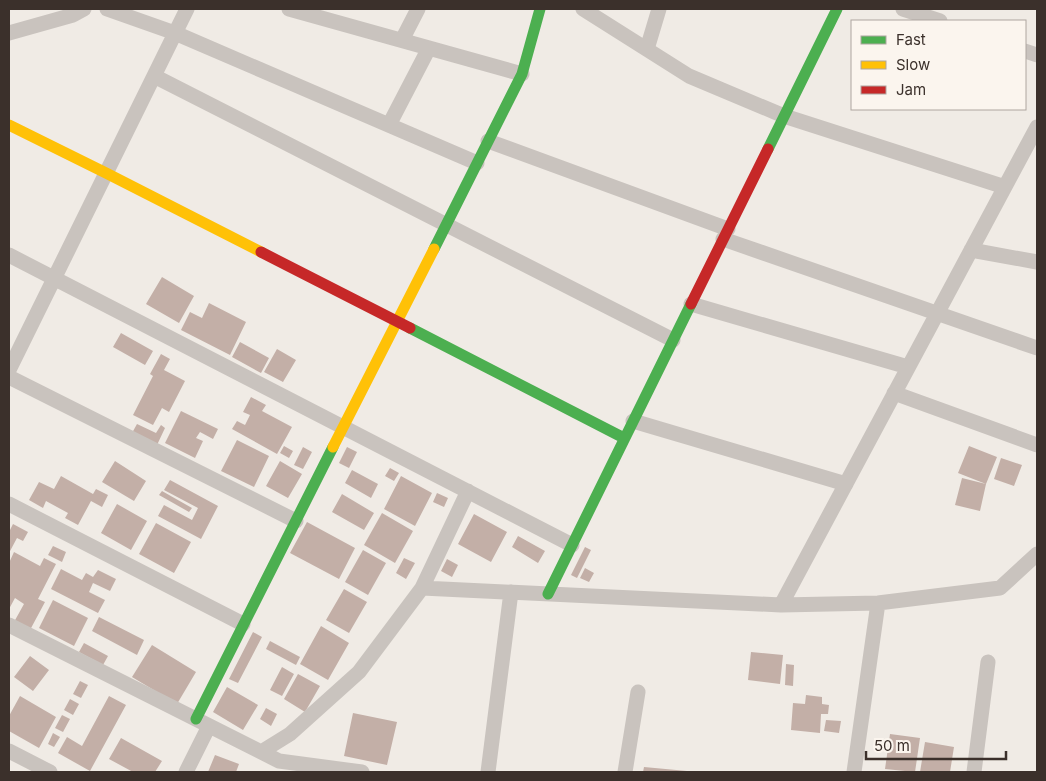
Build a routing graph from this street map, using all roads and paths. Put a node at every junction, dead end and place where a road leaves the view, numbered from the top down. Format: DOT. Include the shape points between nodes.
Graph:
graph roads {
  1 [pos="84,9"];
  2 [pos="107,9"];
  3 [pos="187,9"];
  4 [pos="290,9"];
  5 [pos="418,9"];
  6 [pos="540,9"];
  7 [pos="583,9"];
  8 [pos="659,9"];
  9 [pos="837,9"];
  10 [pos="903,9"];
  11 [pos="305,11"];
  12 [pos="937,20"];
  13 [pos="9,33"];
  14 [pos="175,33"];
  15 [pos="402,40"];
  16 [pos="429,48"];
  17 [pos="647,49"];
  18 [pos="522,74"];
  19 [pos="154,76"];
  20 [pos="784,116"];
  21 [pos="389,125"];
  22 [pos="9,126"];
  23 [pos="1037,127"];
  24 [pos="488,141"];
  25 [pos="477,163"];
  26 [pos="106,173"];
  27 [pos="1005,187"];
  28 [pos="446,224"];
  29 [pos="726,234"];
  30 [pos="972,250"];
  31 [pos="9,255"];
  32 [pos="1037,262"];
  33 [pos="54,278"];
  34 [pos="691,304"];
  35 [pos="937,313"];
  36 [pos="397,321"];
  37 [pos="673,340"];
  38 [pos="1037,348"];
  39 [pos="908,367"];
  40 [pos="9,370"];
  41 [pos="9,376"];
  42 [pos="894,393"];
  43 [pos="633,421"];
  44 [pos="343,427"];
  45 [pos="624,438"];
  46 [pos="1037,445"];
  47 [pos="846,484"];
  48 [pos="468,491"];
  49 [pos="9,504"];
  50 [pos="296,521"];
  51 [pos="572,545"];
  52 [pos="1037,554"];
  53 [pos="422,588"];
  54 [pos="511,592"];
  55 [pos="548,594"];
  56 [pos="878,603"];
  57 [pos="781,605"];
  58 [pos="243,624"];
  59 [pos="9,625"];
  60 [pos="988,662"];
  61 [pos="638,692"];
  62 [pos="202,722"];
  63 [pos="9,751"];
  64 [pos="261,752"];
  65 [pos="50,772"];
  66 [pos="186,772"];
  67 [pos="360,772"];
  68 [pos="488,772"];
  69 [pos="625,772"];
  70 [pos="854,772"];
  71 [pos="974,772"];
  1 -- 13 [label="street"];
  2 -- 14 [label="street"];
  3 -- 14 [label="street"];
  4 -- 11 [label="street"];
  5 -- 15 [label="street"];
  6 -- 18 [label="street"];
  7 -- 17 [label="street"];
  8 -- 17 [label="street"];
  9 -- 20 [label="street"];
  10 -- 12 [label="street"];
  11 -- 15 [label="street"];
  14 -- 19 [label="street"];
  14 -- 21 [label="street"];
  15 -- 16 [label="street"];
  16 -- 18 [label="street"];
  16 -- 21 [label="street"];
  17 -- 20 [label="street" via="690,76"];
  18 -- 24 [label="street"];
  19 -- 26 [label="street"];
  19 -- 28 [label="street"];
  20 -- 27 [label="street"];
  20 -- 29 [label="street"];
  21 -- 25 [label="street"];
  22 -- 26 [label="street"];
  23 -- 27 [label="street"];
  24 -- 25 [label="street"];
  24 -- 29 [label="street"];
  25 -- 28 [label="street"];
  26 -- 33 [label="street"];
  26 -- 36 [label="street"];
  27 -- 30 [label="street"];
  28 -- 36 [label="street"];
  28 -- 37 [label="street"];
  29 -- 34 [label="street"];
  29 -- 35 [label="street"];
  30 -- 32 [label="street"];
  30 -- 35 [label="street"];
  31 -- 33 [label="street"];
  33 -- 40 [label="street"];
  33 -- 44 [label="street"];
  34 -- 37 [label="street"];
  34 -- 39 [label="street"];
  35 -- 38 [label="street"];
  35 -- 39 [label="street"];
  36 -- 44 [label="street"];
  36 -- 45 [label="street"];
  37 -- 43 [label="street"];
  39 -- 42 [label="street"];
  41 -- 50 [label="street"];
  42 -- 46 [label="street"];
  42 -- 47 [label="street"];
  43 -- 45 [label="street"];
  43 -- 47 [label="street"];
  44 -- 48 [label="street"];
  44 -- 50 [label="street"];
  45 -- 51 [label="street"];
  47 -- 57 [label="street"];
  48 -- 51 [label="street"];
  48 -- 53 [label="street"];
  49 -- 58 [label="street"];
  50 -- 58 [label="street"];
  51 -- 55 [label="street"];
  52 -- 56 [label="street" via="1000,588"];
  53 -- 54 [label="street"];
  53 -- 64 [label="street" via="359,672 290,734"];
  54 -- 55 [label="street"];
  54 -- 68 [label="street"];
  55 -- 57 [label="street"];
  56 -- 57 [label="street"];
  56 -- 70 [label="street"];
  58 -- 62 [label="street"];
  59 -- 62 [label="street"];
  60 -- 71 [label="street"];
  61 -- 69 [label="street"];
  62 -- 64 [label="street"];
  62 -- 66 [label="street"];
  63 -- 65 [label="street"];
  64 -- 67 [label="street" via="278,761"];
}
